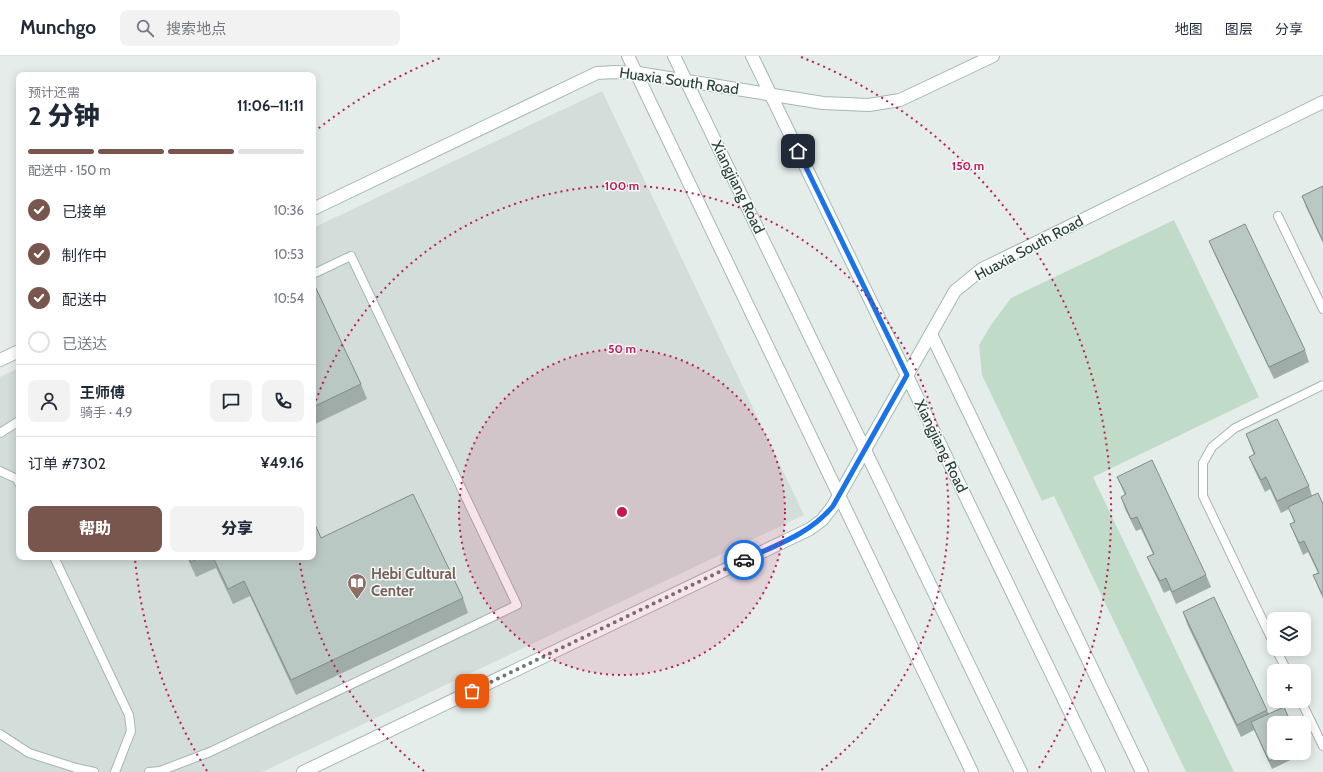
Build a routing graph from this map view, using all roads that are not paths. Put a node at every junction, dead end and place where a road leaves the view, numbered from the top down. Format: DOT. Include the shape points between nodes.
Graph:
graph roads {
  1 [pos="628,56"];
  2 [pos="674,56"];
  3 [pos="752,56"];
  4 [pos="993,56"];
  5 [pos="636,73"];
  6 [pos="686,81"];
  7 [pos="771,95"];
  8 [pos="1323,102"];
  9 [pos="316,208"];
  10 [pos="1278,216"];
  11 [pos="316,273"];
  12 [pos="1323,309"];
  13 [pos="931,334"];
  14 [pos="16,352"];
  15 [pos="0,360"];
  16 [pos="907,375"];
  17 [pos="1323,385"];
  18 [pos="16,423"];
  19 [pos="0,433"];
  20 [pos="865,450"];
  21 [pos="0,471"];
  22 [pos="16,478"];
  23 [pos="839,496"];
  24 [pos="55,560"];
  25 [pos="1267,629"];
  26 [pos="1304,708"];
  27 [pos="0,734"];
  28 [pos="1323,746"];
  29 [pos="94,772"];
  30 [pos="114,772"];
  31 [pos="149,772"];
  32 [pos="303,772"];
  33 [pos="972,772"];
  34 [pos="1021,772"];
  35 [pos="1099,772"];
  36 [pos="1142,772"];
  1 -- 5 [label="main road"];
  2 -- 6 [label="main road, Xiangjiang Road"];
  3 -- 7 [label="main road, Xiangjiang Road"];
  4 -- 7 [label="main road, Huaxia South Road" via="900,100 869,106 823,103"];
  5 -- 6 [label="main road, Huaxia South Road"];
  5 -- 9 [label="main road, Huaxia South Road" via="597,74"];
  5 -- 23 [label="main road"];
  6 -- 7 [label="main road, Huaxia South Road"];
  6 -- 20 [label="main road, Xiangjiang Road"];
  7 -- 16 [label="main road, Xiangjiang Road"];
  8 -- 13 [label="main road, Huaxia South Road" via="982,269 955,291"];
  10 -- 12 [label="lane"];
  11 -- 31 [label="lane" via="352,256 517,605 210,752 160,771"];
  13 -- 16 [label="main road, Huaxia South Road"];
  13 -- 36 [label="main road"];
  14 -- 15 [label="main road"];
  16 -- 20 [label="main road, Huaxia South Road"];
  16 -- 35 [label="main road, Xiangjiang Road"];
  17 -- 25 [label="lane" via="1235,428 1212,447 1203,463 1203,496"];
  18 -- 19 [label="lane"];
  20 -- 23 [label="main road, Huaxia South Road"];
  20 -- 34 [label="main road, Xiangjiang Road"];
  21 -- 22 [label="lane"];
  23 -- 32 [label="main road, Huaxia South Road" via="822,520 810,529"];
  23 -- 33 [label="main road"];
  24 -- 30 [label="lane" via="129,715 131,731"];
  26 -- 28 [label="lane"];
  27 -- 29 [label="lane" via="29,752"];
}
